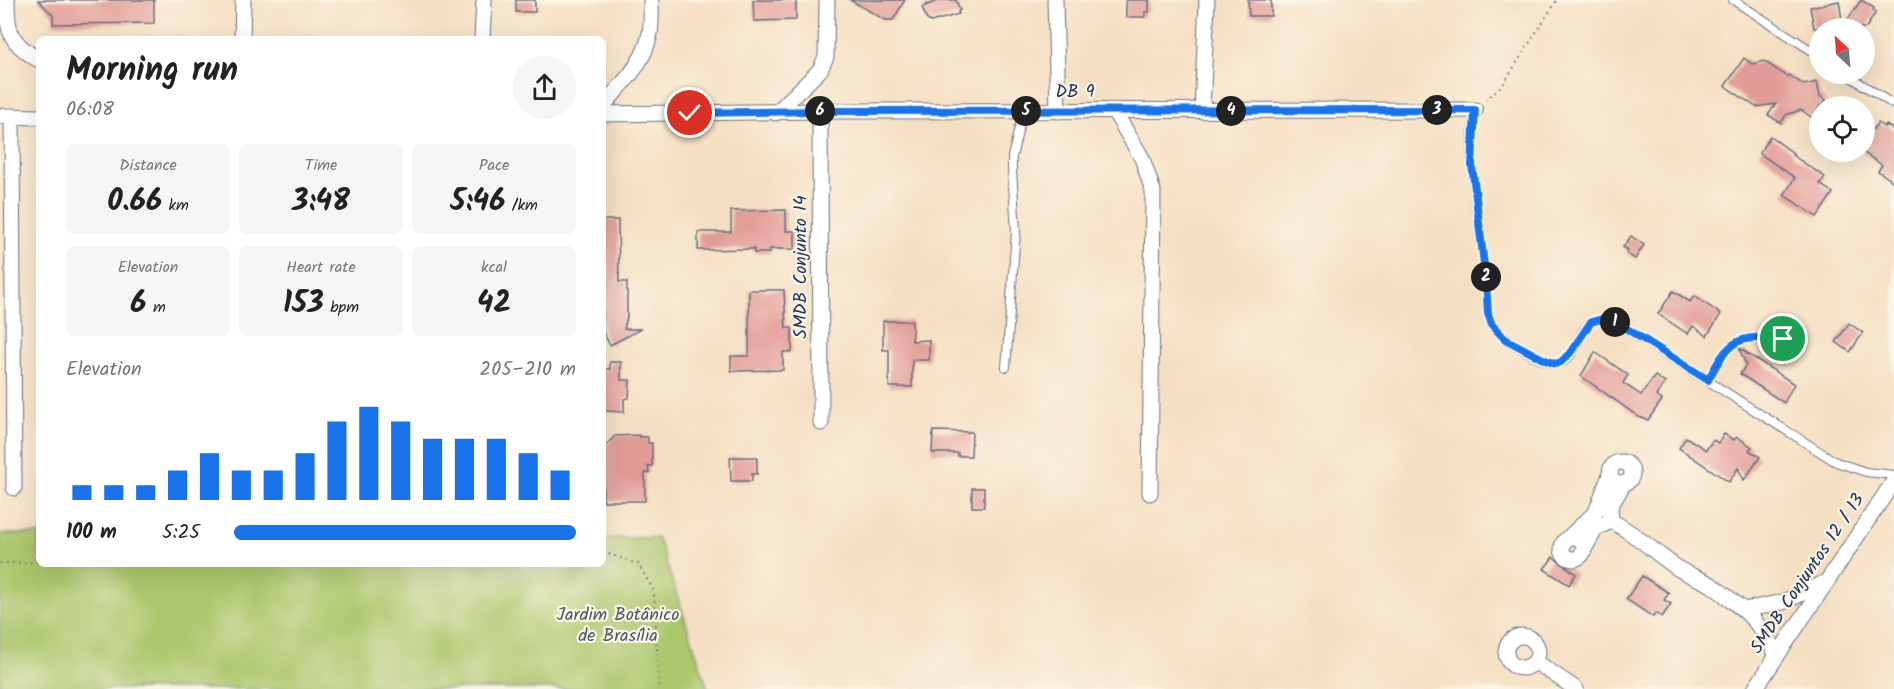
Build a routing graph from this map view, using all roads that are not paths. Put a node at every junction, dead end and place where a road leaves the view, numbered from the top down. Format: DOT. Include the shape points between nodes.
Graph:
graph roads {
  1 [pos="7,0"];
  2 [pos="243,0"];
  3 [pos="484,0"];
  4 [pos="651,0"];
  5 [pos="827,0"];
  6 [pos="1055,0"];
  7 [pos="1207,0"];
  8 [pos="1733,0"];
  9 [pos="242,36"];
  10 [pos="482,36"];
  11 [pos="1809,49"];
  12 [pos="36,58"];
  13 [pos="1861,84"];
  14 [pos="606,103"];
  15 [pos="1894,105"];
  16 [pos="1475,110"];
  17 [pos="820,111"];
  18 [pos="1023,111"];
  19 [pos="1058,111"];
  20 [pos="1114,111"];
  21 [pos="1202,111"];
  22 [pos="777,113"];
  23 [pos="606,114"];
  24 [pos="6,116"];
  25 [pos="36,117"];
  26 [pos="1783,339"];
  27 [pos="1006,368"];
  28 [pos="1708,380"];
  29 [pos="821,423"];
  30 [pos="1894,475"];
  31 [pos="1894,480"];
  32 [pos="14,488"];
  33 [pos="1150,493"];
  34 [pos="1611,521"];
  35 [pos="1826,582"];
  36 [pos="1744,610"];
  37 [pos="1777,656"];
  38 [pos="1536,662"];
  39 [pos="1576,689"];
  40 [pos="1755,689"];
  1 -- 12 [label="street" via="7,28 14,42"];
  2 -- 9 [label="street"];
  3 -- 10 [label="street"];
  4 -- 14 [label="street" via="651,31 646,51 632,74"];
  5 -- 22 [label="street" via="826,57 820,70"];
  6 -- 19 [label="street"];
  7 -- 21 [label="street"];
  8 -- 11 [label="lane"];
  13 -- 15 [label="lane"];
  16 -- 21 [label="street, DB 9"];
  16 -- 28 [label="lane" via="1472,165 1492,325 1505,339 1555,364 1570,353 1591,322 1608,320"];
  17 -- 18 [label="street, DB 9"];
  17 -- 22 [label="street, DB 9"];
  17 -- 29 [label="street, SMDB Conjunto 14"];
  18 -- 19 [label="street, DB 9"];
  18 -- 27 [label="lane" via="1011,170 1016,231"];
  19 -- 20 [label="street, DB 9"];
  20 -- 21 [label="street, DB 9"];
  20 -- 33 [label="street" via="1142,158 1153,192"];
  22 -- 23 [label="street, DB 9"];
  24 -- 25 [label="street"];
  24 -- 32 [label="street"];
  26 -- 28 [label="lane" via="1739,340 1720,358"];
  28 -- 30 [label="lane" via="1836,462 1866,472"];
  31 -- 35 [label="street, SMDB Conjuntos 12 / 13"];
  34 -- 34 [label="street" via="1596,528 1582,553 1581,541 1575,537 1567,539 1596,512 1610,475 1614,482 1624,483 1610,507"];
  34 -- 36 [label="street"];
  35 -- 36 [label="street" via="1783,602"];
  35 -- 37 [label="street, SMDB Conjuntos 12 / 13"];
  36 -- 37 [label="street" via="1770,640"];
  37 -- 40 [label="street, SMDB Conjuntos 12 / 13"];
  38 -- 39 [label="street"];
}
